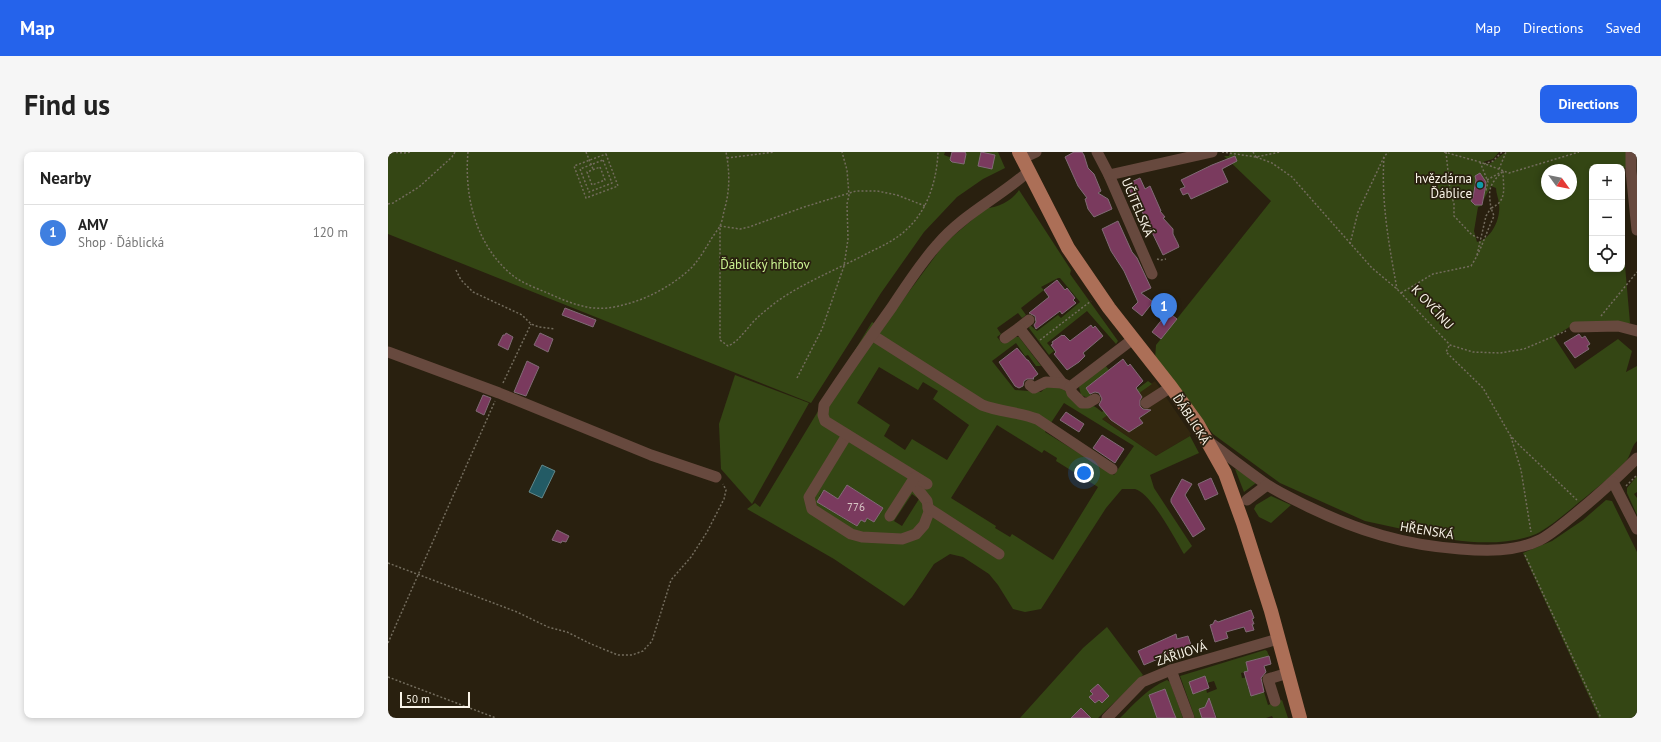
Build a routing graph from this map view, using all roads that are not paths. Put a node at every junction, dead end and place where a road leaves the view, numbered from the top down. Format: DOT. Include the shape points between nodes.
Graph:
graph roads {
  1 [pos="1097,152"];
  2 [pos="1631,152"];
  3 [pos="1216,153"];
  4 [pos="1026,154"];
  5 [pos="1029,171"];
  6 [pos="1634,171"];
  7 [pos="1109,175"];
  8 [pos="1637,230"];
  9 [pos="1152,274"];
  10 [pos="1029,320"];
  11 [pos="1575,327"];
  12 [pos="1019,328"];
  13 [pos="1637,331"];
  14 [pos="872,335"];
  15 [pos="1005,338"];
  16 [pos="1133,339"];
  17 [pos="388,352"];
  18 [pos="1030,385"];
  19 [pos="1066,385"];
  20 [pos="1171,387"];
  21 [pos="1094,399"];
  22 [pos="1146,403"];
  23 [pos="847,434"];
  24 [pos="1207,440"];
  25 [pos="1637,458"];
  26 [pos="1112,468"];
  27 [pos="716,477"];
  28 [pos="914,480"];
  29 [pos="1613,482"];
  30 [pos="927,484"];
  31 [pos="1267,485"];
  32 [pos="1247,500"];
  33 [pos="928,508"];
  34 [pos="890,516"];
  35 [pos="1637,530"];
  36 [pos="999,554"];
  37 [pos="1278,638"];
  38 [pos="1171,670"];
  39 [pos="1288,673"];
  40 [pos="1275,700"];
  41 [pos="1107,718"];
  42 [pos="1189,718"];
  43 [pos="1300,718"];
  1 -- 7 [label="street, UČITELSKÁ"];
  2 -- 6 [label="street"];
  3 -- 7 [label="street"];
  4 -- 5 [label="main road, ĎÁBLICKÁ"];
  5 -- 14 [label="street" via="1015,184 963,219 937,245"];
  5 -- 16 [label="main road, ĎÁBLICKÁ" via="1068,248"];
  6 -- 8 [label="street"];
  7 -- 9 [label="street, UČITELSKÁ"];
  10 -- 12 [label="street"];
  11 -- 13 [label="street" via="1618,326"];
  12 -- 15 [label="street"];
  12 -- 19 [label="street"];
  14 -- 23 [label="street" via="824,405 825,421"];
  14 -- 26 [label="street" via="982,405 1037,419"];
  16 -- 19 [label="street"];
  16 -- 20 [label="main road, ĎÁBLICKÁ"];
  17 -- 27 [label="street" via="499,393 651,455"];
  18 -- 19 [label="street" via="1034,388 1046,382"];
  19 -- 21 [label="street" via="1082,403"];
  20 -- 22 [label="street"];
  20 -- 24 [label="main road, ĎÁBLICKÁ"];
  23 -- 28 [label="street"];
  23 -- 33 [label="street" via="809,497 812,509 851,534 902,539 916,534 924,525"];
  24 -- 31 [label="street, HŘENSKÁ"];
  24 -- 37 [label="main road, ĎÁBLICKÁ" via="1238,504"];
  25 -- 29 [label="street, HŘENSKÁ"];
  28 -- 30 [label="street"];
  28 -- 33 [label="street" via="927,501"];
  28 -- 34 [label="street"];
  29 -- 31 [label="street, HŘENSKÁ" via="1554,531 1527,547 1484,551 1434,546 1377,535 1349,525"];
  29 -- 35 [label="street"];
  31 -- 32 [label="street"];
  33 -- 36 [label="street"];
  37 -- 38 [label="street, ZÁŘIJOVÁ"];
  37 -- 39 [label="main road, ĎÁBLICKÁ"];
  38 -- 41 [label="street, ZÁŘIJOVÁ" via="1142,682"];
  38 -- 42 [label="street"];
  39 -- 40 [label="street" via="1268,679"];
  39 -- 43 [label="main road, ĎÁBLICKÁ"];
}
